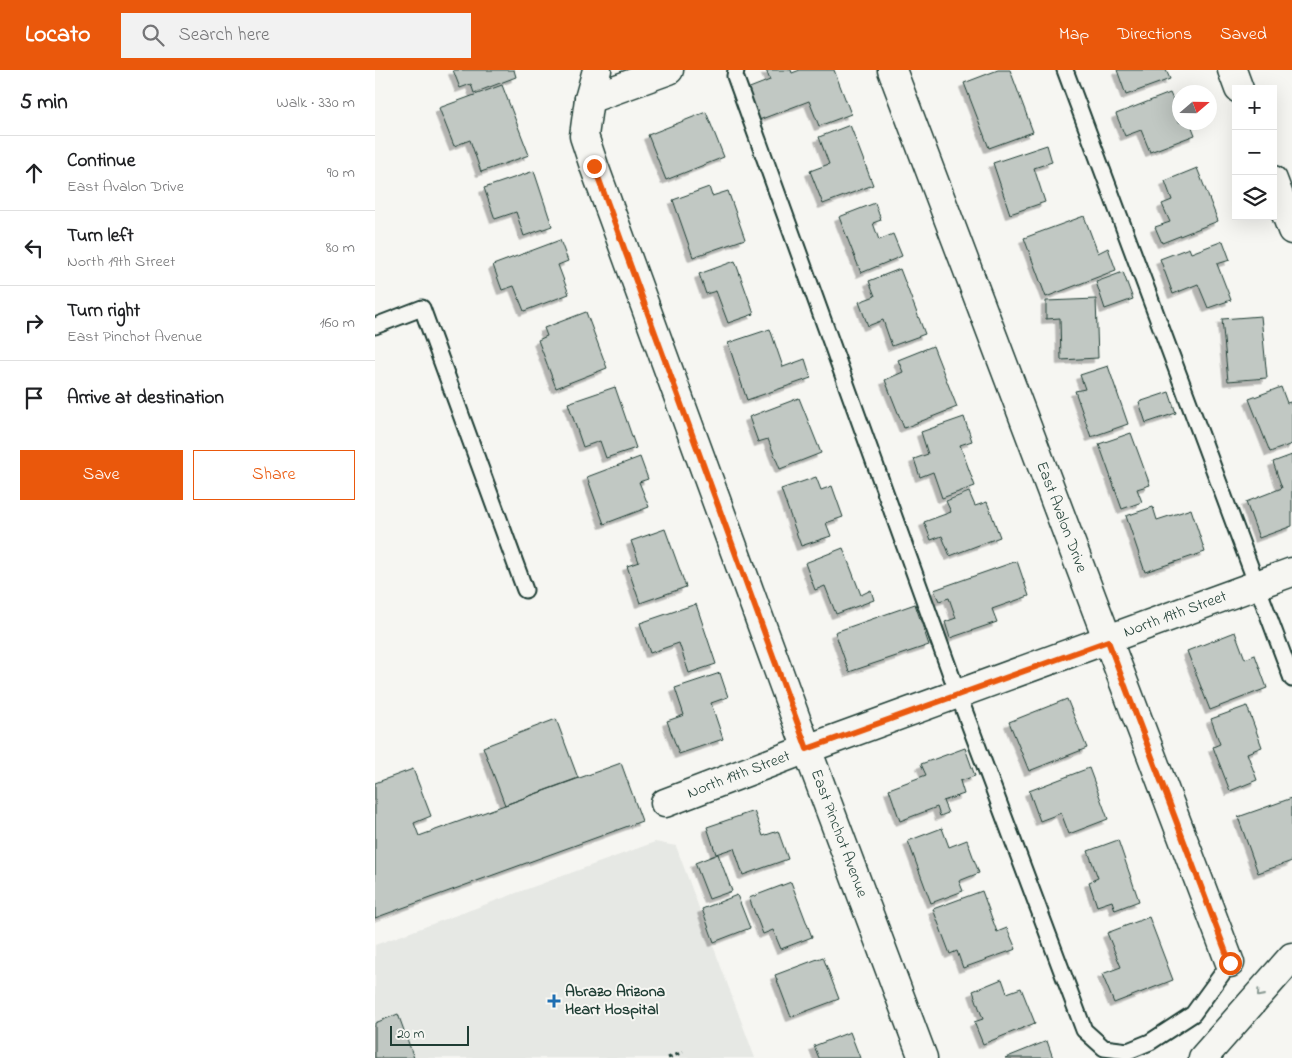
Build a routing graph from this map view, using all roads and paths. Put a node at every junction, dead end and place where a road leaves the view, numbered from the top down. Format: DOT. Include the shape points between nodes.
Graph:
graph roads {
  1 [pos="597,70"];
  2 [pos="669,70"];
  3 [pos="736,70"];
  4 [pos="892,70"];
  5 [pos="1065,70"];
  6 [pos="1232,70"];
  7 [pos="1238,85"];
  8 [pos="589,99"];
  9 [pos="1277,191"];
  10 [pos="1292,230"];
  11 [pos="375,326"];
  12 [pos="1292,572"];
  13 [pos="1256,586"];
  14 [pos="525,590"];
  15 [pos="1108,641"];
  16 [pos="1292,679"];
  17 [pos="958,694"];
  18 [pos="807,749"];
  19 [pos="665,803"];
  20 [pos="1292,957"];
  21 [pos="1230,963"];
  22 [pos="683,1052"];
  23 [pos="668,1058"];
  24 [pos="923,1058"];
  25 [pos="1203,1058"];
  1 -- 8 [label="main road, East Pinchot Avenue"];
  2 -- 8 [label="main road"];
  3 -- 17 [label="lane" via="735,76"];
  4 -- 15 [label="main road, East Avalon Drive"];
  5 -- 13 [label="lane"];
  6 -- 7 [label="main road"];
  8 -- 18 [label="main road, East Pinchot Avenue" via="585,136 594,166"];
  9 -- 10 [label="main road"];
  11 -- 14 [label="lane" via="422,308"];
  12 -- 13 [label="main road, North 19th Street"];
  13 -- 15 [label="main road, North 19th Street"];
  13 -- 16 [label="lane"];
  15 -- 17 [label="main road, North 19th Street"];
  15 -- 21 [label="main road, East Avalon Drive"];
  17 -- 18 [label="main road, North 19th Street"];
  17 -- 21 [label="lane" via="1084,1030 1103,1048 1128,1052 1150,1042 1193,1014"];
  18 -- 19 [label="main road, North 19th Street"];
  18 -- 24 [label="main road, East Pinchot Avenue"];
  20 -- 25 [label="main road, one-way"];
  22 -- 23 [label="path"];
}
